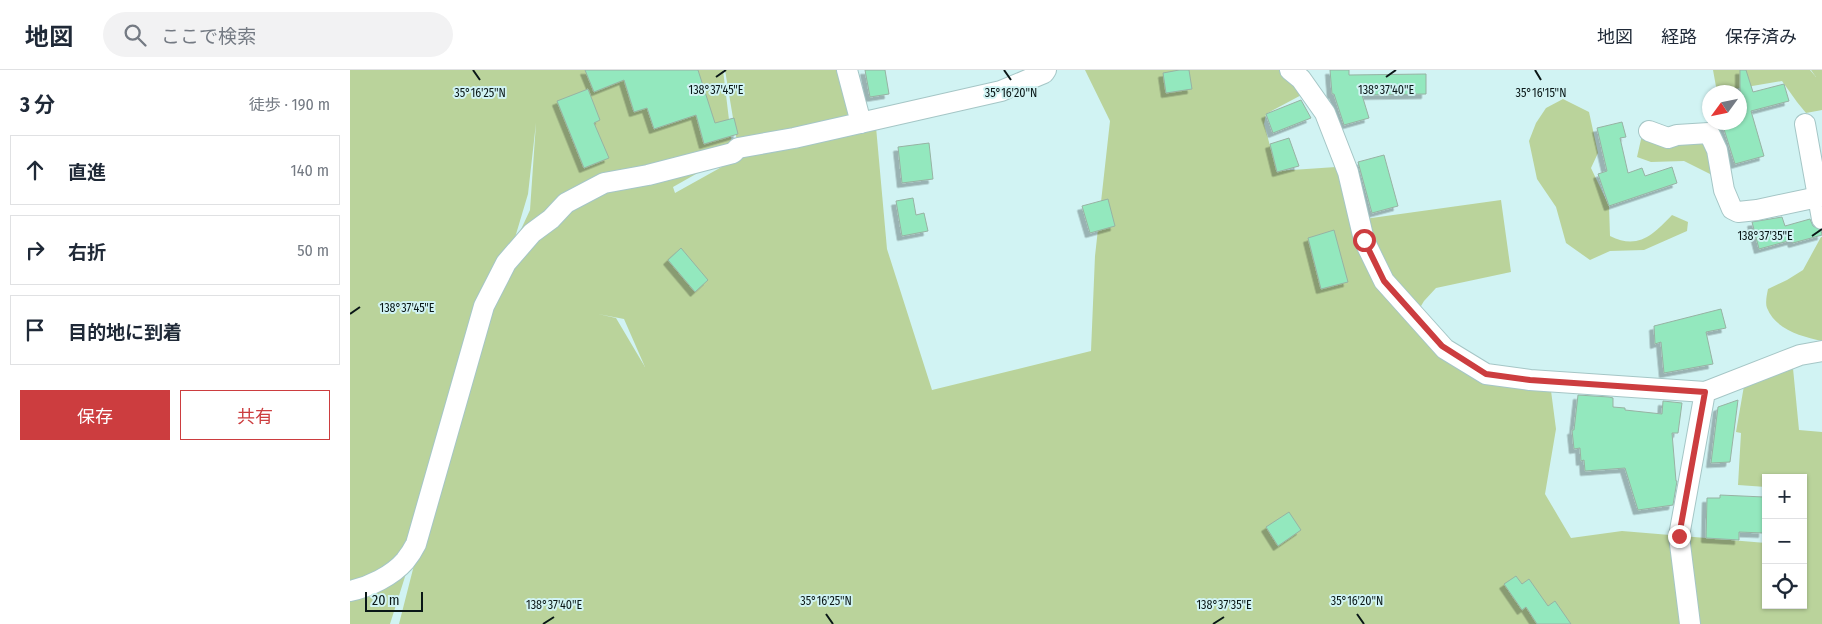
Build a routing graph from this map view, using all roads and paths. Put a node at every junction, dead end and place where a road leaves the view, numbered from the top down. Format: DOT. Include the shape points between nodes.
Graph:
graph roads {
  1 [pos="847,70"];
  2 [pos="1046,70"];
  3 [pos="1290,70"];
  4 [pos="861,123"];
  5 [pos="1805,124"];
  6 [pos="1650,131"];
  7 [pos="1818,197"];
  8 [pos="1822,219"];
  9 [pos="1822,351"];
  10 [pos="1705,392"];
  11 [pos="350,591"];
  12 [pos="1690,624"];
  1 -- 4 [label="street"];
  2 -- 4 [label="street" via="1001,91"];
  3 -- 10 [label="street" via="1301,79 1325,113 1348,172 1364,240 1384,281 1445,349 1486,374 1539,381"];
  4 -- 11 [label="street" via="738,148 733,153 604,183 566,203 532,233 506,263 484,306 416,544 404,562 387,576"];
  5 -- 7 [label="street"];
  6 -- 7 [label="street" via="1668,138 1709,133 1717,150 1724,190 1732,209 1738,212"];
  7 -- 8 [label="street"];
  9 -- 10 [label="street" via="1800,355"];
  10 -- 12 [label="street" via="1679,536"];
}
